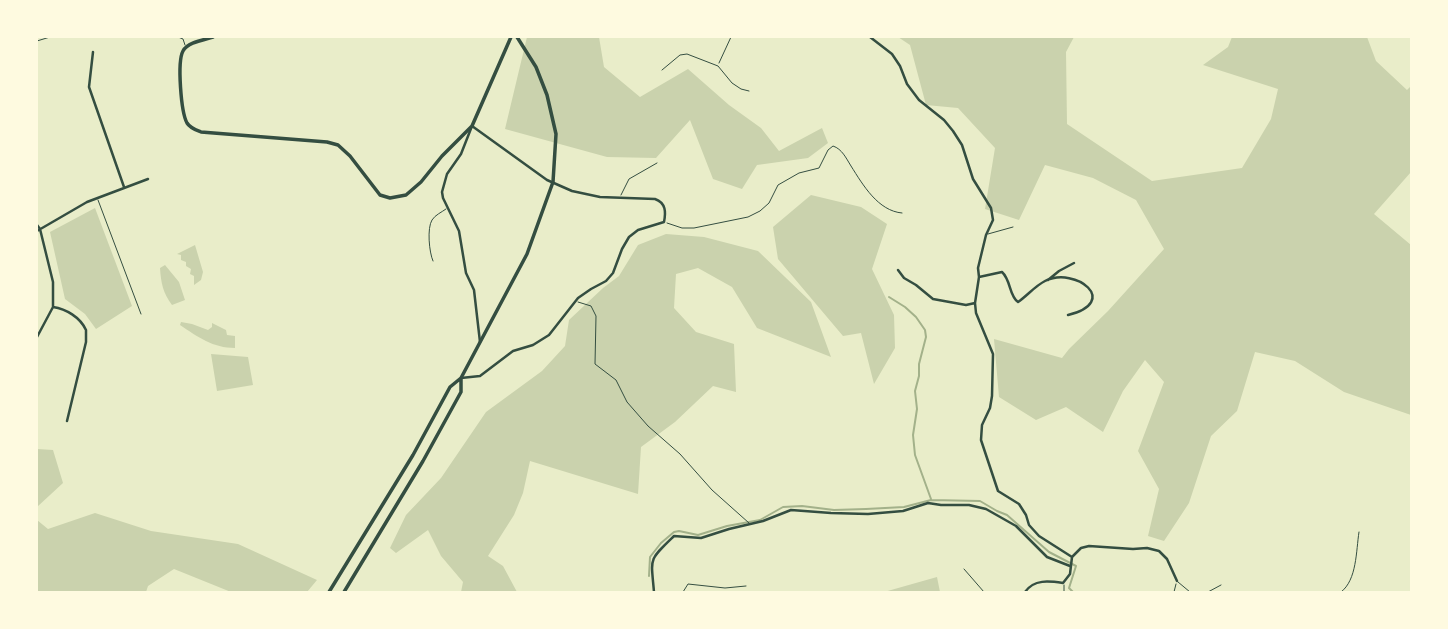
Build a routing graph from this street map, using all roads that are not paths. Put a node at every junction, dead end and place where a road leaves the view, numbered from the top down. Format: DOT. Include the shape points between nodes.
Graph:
graph roads {
  1 [pos="38,37"];
  2 [pos="50,37"];
  3 [pos="178,37"];
  4 [pos="213,37"];
  5 [pos="511,37"];
  6 [pos="517,37"];
  7 [pos="731,37"];
  8 [pos="870,37"];
  9 [pos="38,40"];
  10 [pos="186,47"];
  11 [pos="93,52"];
  12 [pos="718,66"];
  13 [pos="662,69"];
  14 [pos="749,92"];
  15 [pos="472,126"];
  16 [pos="657,163"];
  17 [pos="148,179"];
  18 [pos="553,182"];
  19 [pos="124,187"];
  20 [pos="620,197"];
  21 [pos="98,198"];
  22 [pos="448,207"];
  23 [pos="902,213"];
  24 [pos="664,222"];
  25 [pos="37,225"];
  26 [pos="1013,227"];
  27 [pos="38,230"];
  28 [pos="986,235"];
  29 [pos="433,261"];
  30 [pos="1074,263"];
  31 [pos="898,270"];
  32 [pos="979,277"];
  33 [pos="1048,280"];
  34 [pos="576,302"];
  35 [pos="975,303"];
  36 [pos="53,307"];
  37 [pos="141,314"];
  38 [pos="1068,315"];
  39 [pos="37,337"];
  40 [pos="480,343"];
  41 [pos="461,378"];
  42 [pos="67,421"];
  43 [pos="750,523"];
  44 [pos="1072,556"];
  45 [pos="1070,566"];
  46 [pos="964,569"];
  47 [pos="1177,581"];
  48 [pos="1063,583"];
  49 [pos="1221,585"];
  50 [pos="746,586"];
  51 [pos="329,592"];
  52 [pos="344,592"];
  53 [pos="654,592"];
  54 [pos="683,592"];
  55 [pos="984,592"];
  56 [pos="1025,592"];
  57 [pos="1064,592"];
  58 [pos="1174,592"];
  59 [pos="1190,592"];
  60 [pos="1208,592"];
  1 -- 9 [label="lane"];
  2 -- 9 [label="lane"];
  3 -- 10 [label="lane"];
  4 -- 10 [label="street"];
  5 -- 15 [label="street"];
  6 -- 18 [label="street" via="536,67 550,108 556,134"];
  7 -- 12 [label="lane"];
  8 -- 28 [label="street" via="892,54 911,90 949,125 962,145 973,179 991,208 993,220"];
  10 -- 15 [label="street" via="181,94 187,124 193,130 338,145 384,198 406,195"];
  11 -- 19 [label="street" via="89,87"];
  12 -- 13 [label="lane" via="687,54"];
  12 -- 14 [label="lane" via="732,83"];
  15 -- 18 [label="street"];
  15 -- 22 [label="street" via="444,183"];
  16 -- 20 [label="lane" via="629,179"];
  17 -- 19 [label="street"];
  18 -- 20 [label="street" via="586,195"];
  18 -- 40 [label="street" via="527,254"];
  19 -- 21 [label="street"];
  20 -- 24 [label="street" via="659,200 666,213"];
  21 -- 27 [label="street"];
  21 -- 37 [label="lane"];
  22 -- 29 [label="lane" via="430,224"];
  22 -- 40 [label="street" via="474,290"];
  23 -- 24 [label="lane" via="879,204 833,146 820,166 778,185 769,203 753,215 694,228"];
  24 -- 34 [label="street" via="629,237 613,273"];
  25 -- 27 [label="street"];
  26 -- 28 [label="lane"];
  27 -- 36 [label="street" via="53,282"];
  28 -- 32 [label="street"];
  30 -- 33 [label="street"];
  31 -- 35 [label="street" via="933,299"];
  32 -- 33 [label="street" via="1002,272 1018,302"];
  32 -- 35 [label="street"];
  33 -- 38 [label="street" via="1077,280 1090,288 1087,308"];
  34 -- 41 [label="street" via="541,341 513,351 480,376"];
  34 -- 43 [label="lane" via="591,306 596,316 595,365 616,380 627,402 648,426"];
  35 -- 44 [label="street" via="993,354 992,396 980,433 995,485 1019,504 1039,536"];
  36 -- 39 [label="street"];
  36 -- 42 [label="street" via="65,309 86,331"];
  40 -- 41 [label="street"];
  41 -- 51 [label="street" via="450,387"];
  41 -- 52 [label="street" via="461,392 424,461"];
  43 -- 45 [label="street" via="791,510 868,514 928,503 976,505 1016,526 1047,557"];
  43 -- 53 [label="street" via="701,538 674,536 652,561"];
  44 -- 45 [label="street"];
  44 -- 47 [label="street" via="1089,546 1147,548 1167,559"];
  45 -- 48 [label="street"];
  46 -- 55 [label="lane"];
  47 -- 58 [label="lane"];
  47 -- 59 [label="lane"];
  48 -- 56 [label="street" via="1045,581"];
  48 -- 57 [label="lane"];
  49 -- 60 [label="lane"];
  50 -- 54 [label="lane" via="688,584"];
}
